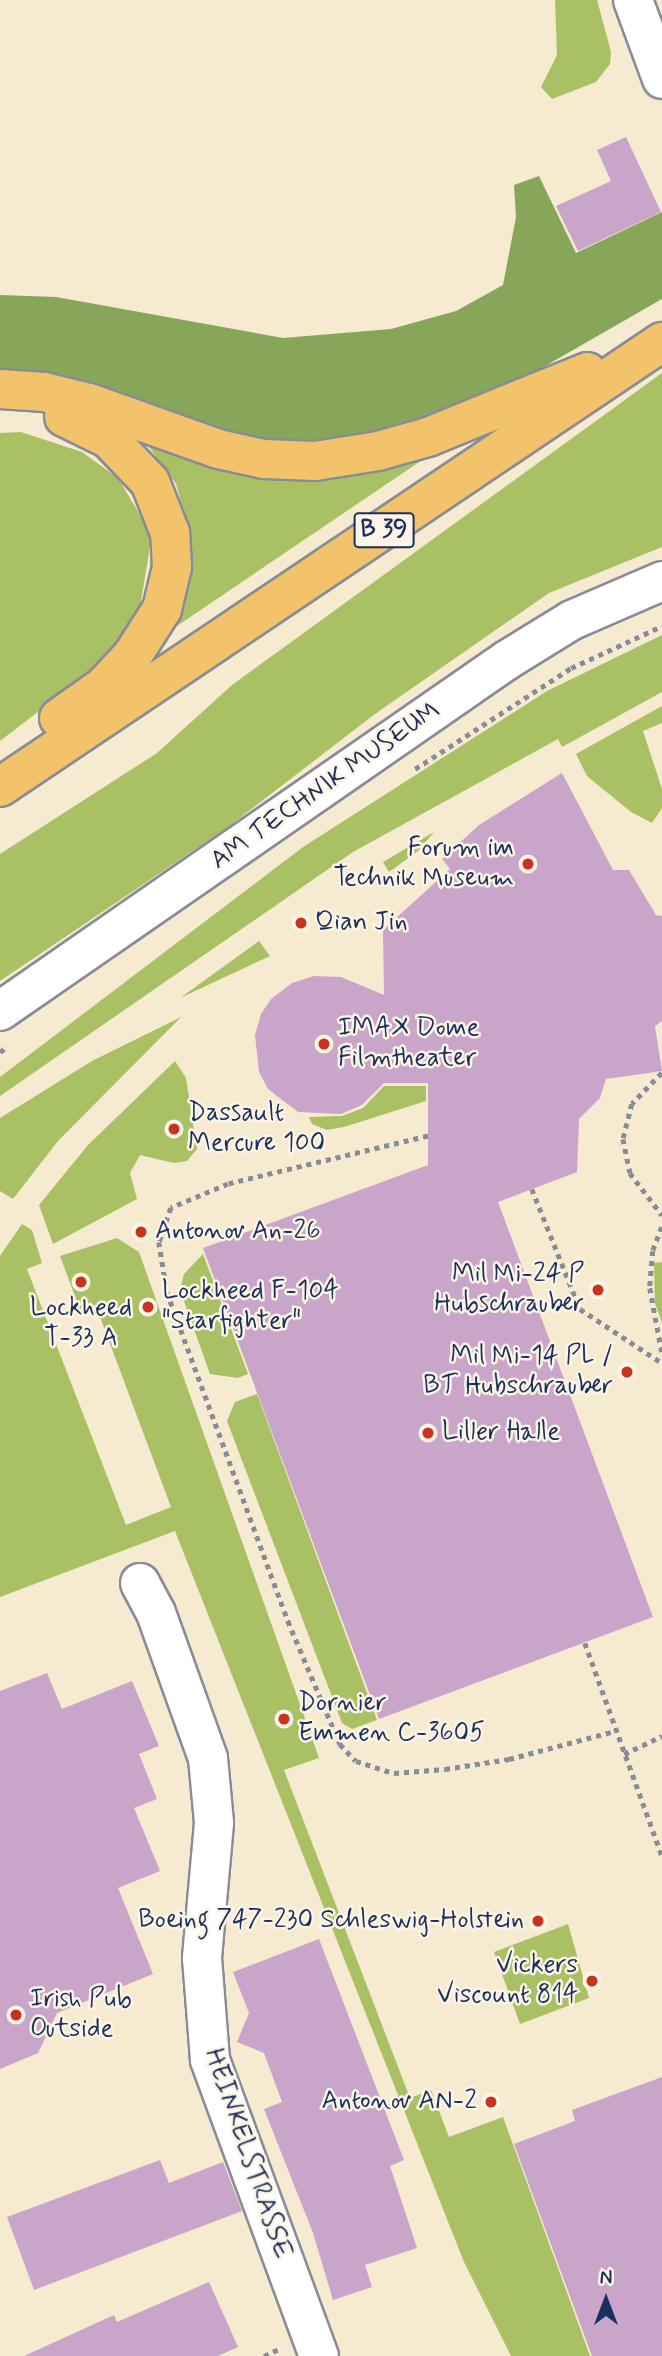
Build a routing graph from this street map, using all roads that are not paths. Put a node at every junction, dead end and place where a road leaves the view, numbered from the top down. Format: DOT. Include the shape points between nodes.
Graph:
graph roads {
  1 [pos="633,0"];
  2 [pos="662,79"];
  3 [pos="661,342"];
  4 [pos="0,389"];
  5 [pos="0,407"];
  6 [pos="662,581"];
  7 [pos="11,780"];
  8 [pos="0,1011"];
  9 [pos="140,1583"];
  10 [pos="319,2356"];
  1 -- 2 [label="street"];
  3 -- 4 [label="main road" via="428,437 314,461 218,449 89,403"];
  3 -- 7 [label="main road, B 39"];
  5 -- 7 [label="main road, B 39" via="43,409 109,439 150,482 170,533 169,586 155,623 104,686 54,722"];
  6 -- 8 [label="street, AM TECHNIK MUSEUM" via="572,620 507,660"];
  9 -- 10 [label="street, HEINKELSTRASSE" via="156,1613 208,1758 214,1823 202,1958 210,2060"];
}
